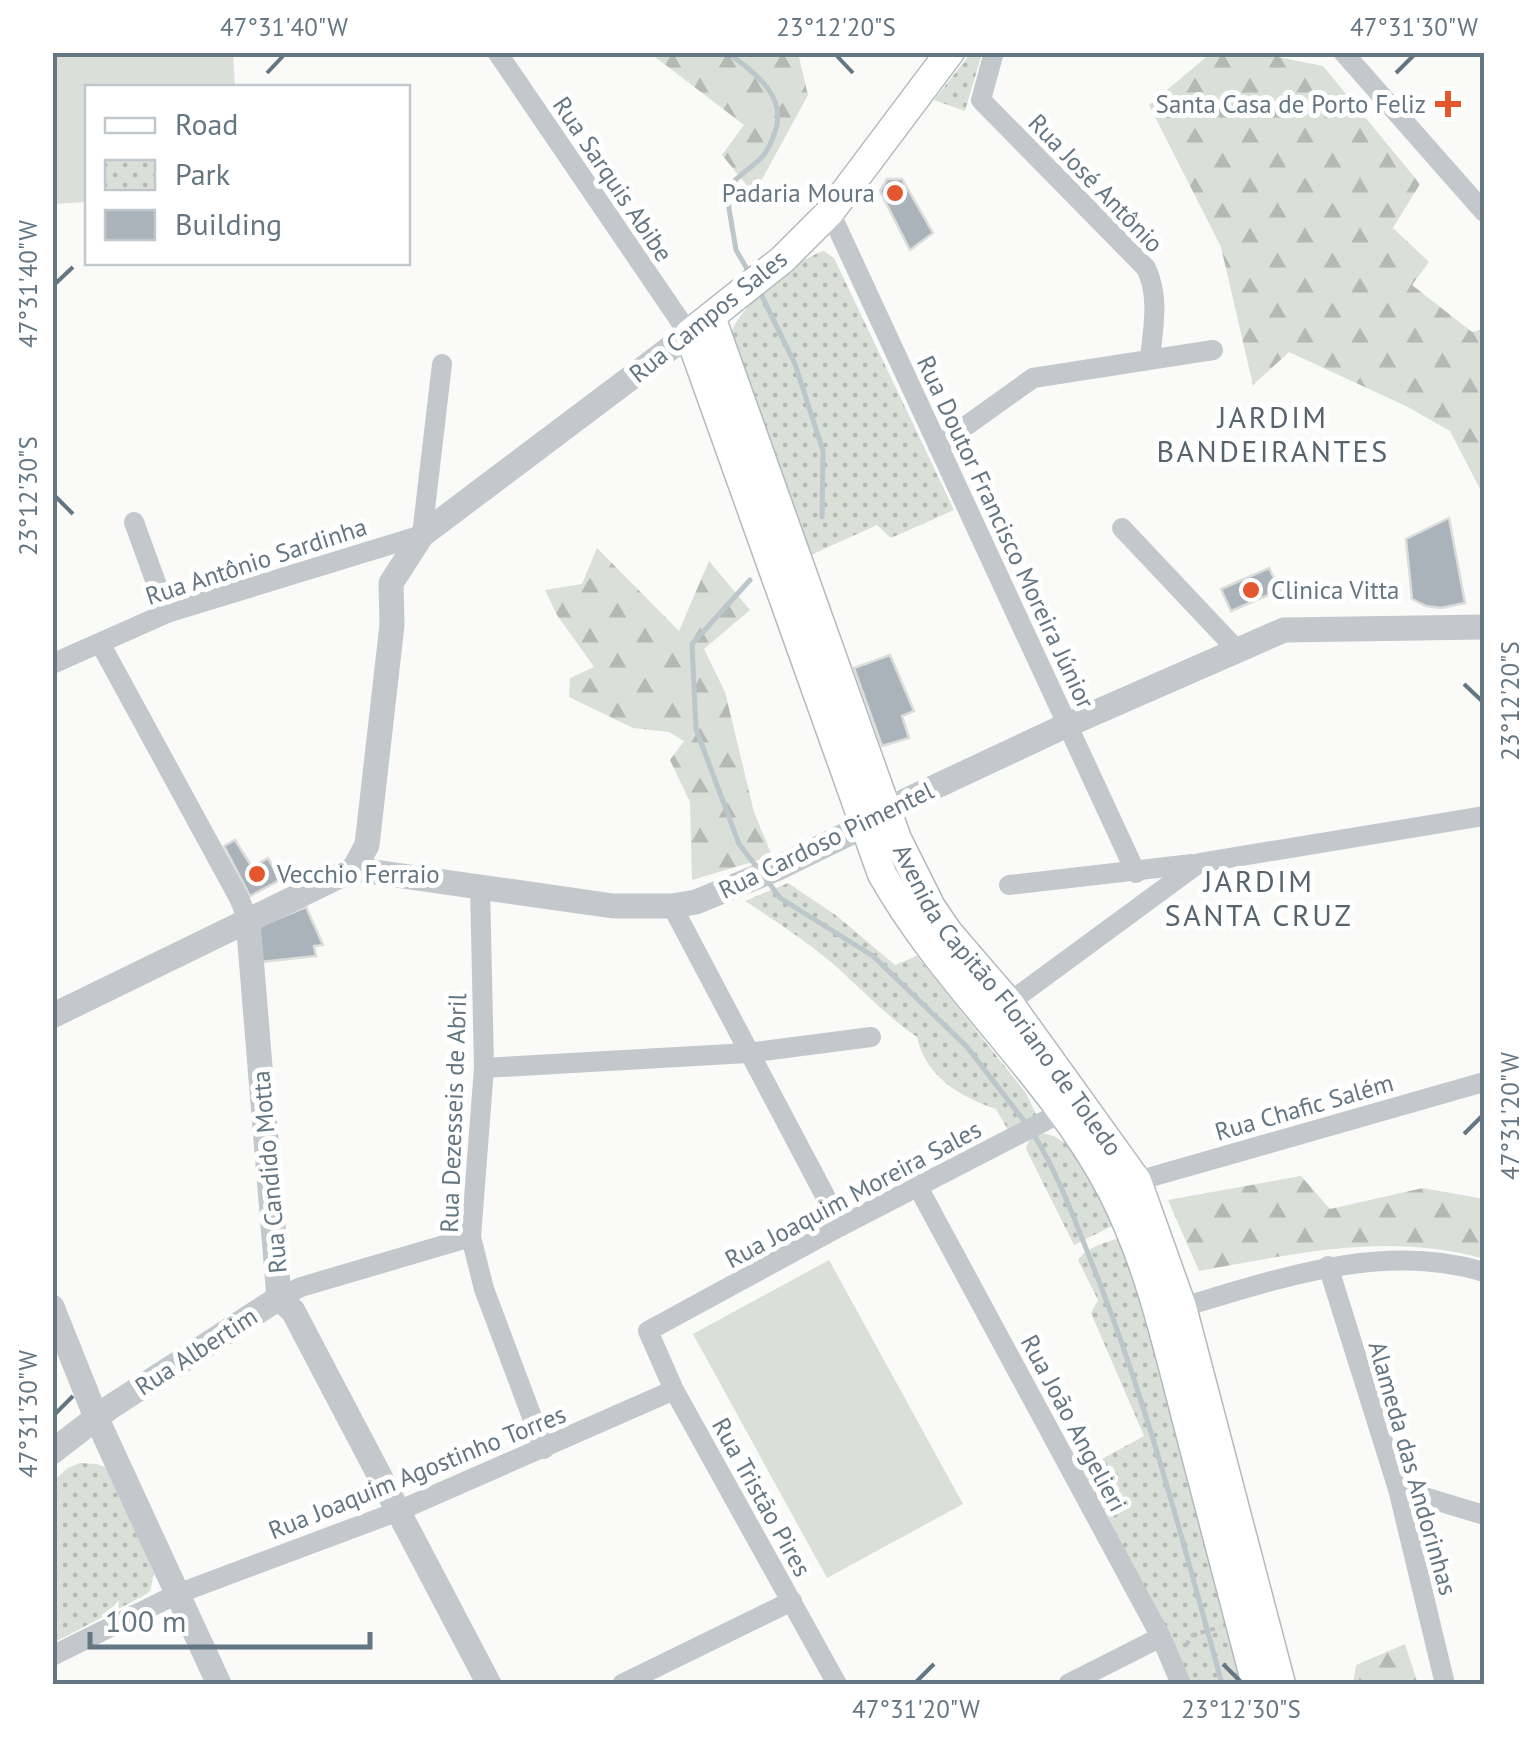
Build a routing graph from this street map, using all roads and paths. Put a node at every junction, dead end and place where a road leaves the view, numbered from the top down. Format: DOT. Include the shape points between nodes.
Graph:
graph roads {
  1 [pos="496,52"];
  2 [pos="950,52"];
  3 [pos="994,52"];
  4 [pos="1343,52"];
  5 [pos="830,212"];
  6 [pos="1484,212"];
  7 [pos="700,326"];
  8 [pos="1213,350"];
  9 [pos="1150,359"];
  10 [pos="442,364"];
  11 [pos="938,446"];
  12 [pos="134,522"];
  13 [pos="1122,528"];
  14 [pos="422,535"];
  15 [pos="167,613"];
  16 [pos="1484,627"];
  17 [pos="100,643"];
  18 [pos="1238,651"];
  19 [pos="817,654"];
  20 [pos="52,664"];
  21 [pos="1068,726"];
  22 [pos="1484,816"];
  23 [pos="876,819"];
  24 [pos="1199,863"];
  25 [pos="354,869"];
  26 [pos="1136,873"];
  27 [pos="480,885"];
  28 [pos="1009,885"];
  29 [pos="672,906"];
  30 [pos="248,920"];
  31 [pos="999,1010"];
  32 [pos="52,1016"];
  33 [pos="871,1038"];
  34 [pos="748,1052"];
  35 [pos="484,1068"];
  36 [pos="1484,1082"];
  37 [pos="1062,1113"];
  38 [pos="1137,1181"];
  39 [pos="918,1187"];
  40 [pos="841,1226"];
  41 [pos="471,1237"];
  42 [pos="1328,1266"];
  43 [pos="1484,1272"];
  44 [pos="279,1298"];
  45 [pos="52,1307"];
  46 [pos="1171,1310"];
  47 [pos="648,1332"];
  48 [pos="674,1390"];
  49 [pos="96,1417"];
  50 [pos="544,1449"];
  51 [pos="52,1452"];
  52 [pos="1398,1489"];
  53 [pos="396,1512"];
  54 [pos="1484,1515"];
  55 [pos="177,1594"];
  56 [pos="792,1601"];
  57 [pos="1220,1627"];
  58 [pos="1192,1636"];
  59 [pos="1161,1637"];
  60 [pos="52,1656"];
  61 [pos="219,1684"];
  62 [pos="488,1684"];
  63 [pos="622,1684"];
  64 [pos="836,1684"];
  65 [pos="1068,1684"];
  66 [pos="1181,1684"];
  67 [pos="1256,1684"];
  68 [pos="1281,1684"];
  69 [pos="1445,1684"];
  1 -- 7 [label="street, Rua Sarquis Abibe"];
  2 -- 5 [label="main road, Rua Campos Sales"];
  3 -- 9 [label="street, Rua José Antônio" via="981,100 1146,268 1153,283"];
  4 -- 6 [label="street"];
  5 -- 7 [label="main road, Rua Campos Sales"];
  5 -- 11 [label="street, Rua Doutor Francisco Moreira Júnior"];
  7 -- 14 [label="street, Rua Campos Sales"];
  7 -- 19 [label="main road, Avenida Capitão Floriano de Toledo" via="794,550"];
  7 -- 19 [label="main road, Avenida Capitão Floriano de Toledo" via="776,582"];
  8 -- 9 [label="street"];
  9 -- 11 [label="street" via="1033,378"];
  10 -- 14 [label="street"];
  11 -- 21 [label="street, Rua Doutor Francisco Moreira Júnior"];
  12 -- 15 [label="street"];
  13 -- 18 [label="street"];
  14 -- 15 [label="street, Rua Antônio Sardinha"];
  14 -- 25 [label="street" via="391,583 367,845"];
  15 -- 17 [label="street, Rua Antônio Sardinha"];
  16 -- 18 [label="street, Rua Cardoso Pimentel" via="1284,630"];
  17 -- 20 [label="street, Rua Antônio Sardinha"];
  17 -- 30 [label="street, Rua Candido Motta"];
  18 -- 21 [label="street, Rua Cardoso Pimentel"];
  19 -- 23 [label="main road, Avenida Capitão Floriano de Toledo"];
  21 -- 23 [label="street, Rua Cardoso Pimentel"];
  21 -- 26 [label="street, Rua Doutor Francisco Moreira Júnior"];
  22 -- 24 [label="street"];
  23 -- 29 [label="street, Rua Cardoso Pimentel" via="738,886"];
  23 -- 31 [label="main road, Avenida Capitão Floriano de Toledo"];
  24 -- 26 [label="street"];
  24 -- 31 [label="street"];
  25 -- 27 [label="street, Rua Cardoso Pimentel"];
  25 -- 30 [label="street"];
  26 -- 28 [label="street"];
  27 -- 29 [label="street, Rua Cardoso Pimentel" via="613,906"];
  27 -- 35 [label="street, Rua Dezesseis de Abril"];
  29 -- 34 [label="street"];
  30 -- 32 [label="street"];
  30 -- 44 [label="street, Rua Candido Motta"];
  31 -- 37 [label="main road, Avenida Capitão Floriano de Toledo"];
  33 -- 34 [label="street"];
  34 -- 35 [label="street"];
  34 -- 40 [label="street"];
  35 -- 41 [label="street, Rua Dezesseis de Abril"];
  36 -- 38 [label="street, Rua Chafic Salém"];
  37 -- 38 [label="main road, Avenida Capitão Floriano de Toledo"];
  37 -- 39 [label="street, Rua Joaquim Moreira Sales"];
  37 -- 46 [label="main road, Avenida Capitão Floriano de Toledo" via="1111,1188"];
  38 -- 46 [label="main road, Avenida Capitão Floriano de Toledo"];
  39 -- 40 [label="street, Rua Joaquim Moreira Sales"];
  39 -- 59 [label="street, Rua João Angelieri"];
  40 -- 47 [label="street, Rua Joaquim Moreira Sales"];
  41 -- 44 [label="street, Rua Albertim" via="300,1286"];
  41 -- 50 [label="street, Rua Dezesseis de Abril"];
  42 -- 43 [label="street" via="1415,1259"];
  42 -- 46 [label="street"];
  42 -- 52 [label="street, Alameda das Andorinhas"];
  44 -- 49 [label="street, Rua Albertim"];
  44 -- 53 [label="street, Rua Candido Motta" via="293,1311"];
  45 -- 49 [label="street"];
  46 -- 67 [label="main road, Avenida Capitão Floriano de Toledo"];
  46 -- 68 [label="main road, Avenida Capitão Floriano de Toledo"];
  47 -- 48 [label="street, Rua Tristão Pires"];
  48 -- 50 [label="street, Rua Joaquim Agostinho Torres"];
  48 -- 56 [label="street, Rua Tristão Pires"];
  49 -- 51 [label="street, Rua Albertim"];
  49 -- 55 [label="street"];
  50 -- 53 [label="street, Rua Joaquim Agostinho Torres"];
  52 -- 54 [label="street"];
  52 -- 69 [label="street, Alameda das Andorinhas"];
  53 -- 55 [label="street, Rua Joaquim Agostinho Torres"];
  53 -- 62 [label="street, Rua Candido Motta"];
  55 -- 60 [label="street, Rua Joaquim Agostinho Torres"];
  55 -- 61 [label="street"];
  56 -- 63 [label="street"];
  56 -- 64 [label="street, Rua Tristão Pires"];
  57 -- 58 [label="path"];
  59 -- 65 [label="street"];
  59 -- 66 [label="street, Rua João Angelieri"];
}
